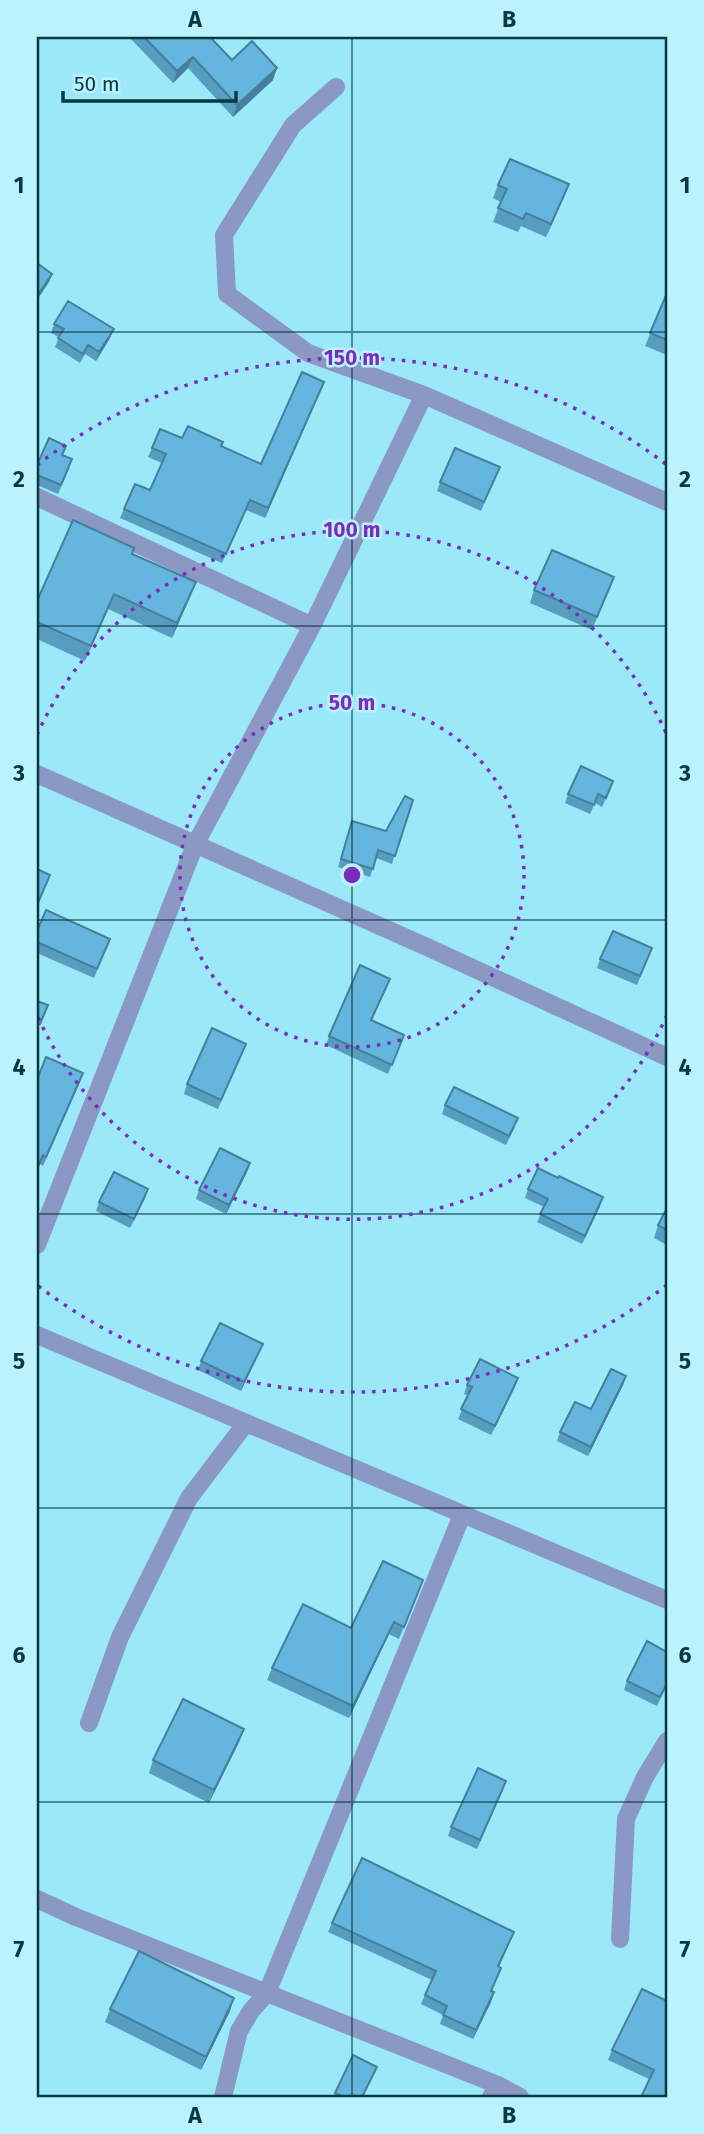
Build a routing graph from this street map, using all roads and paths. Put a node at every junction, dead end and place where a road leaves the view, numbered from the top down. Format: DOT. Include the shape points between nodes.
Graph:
graph roads {
  1 [pos="336,87"];
  2 [pos="424,395"];
  3 [pos="37,497"];
  4 [pos="667,502"];
  5 [pos="312,626"];
  6 [pos="37,774"];
  7 [pos="195,845"];
  8 [pos="667,1057"];
  9 [pos="37,1245"];
  10 [pos="37,1335"];
  11 [pos="246,1423"];
  12 [pos="462,1515"];
  13 [pos="667,1600"];
  14 [pos="89,1723"];
  15 [pos="667,1741"];
  16 [pos="37,1899"];
  17 [pos="620,1939"];
  18 [pos="267,1993"];
  19 [pos="494,2091"];
  20 [pos="223,2097"];
  21 [pos="520,2097"];
  1 -- 2 [label="street" via="293,125 224,235 227,294 308,353"];
  2 -- 4 [label="street"];
  2 -- 5 [label="street"];
  3 -- 5 [label="street"];
  5 -- 7 [label="street"];
  6 -- 7 [label="street"];
  7 -- 8 [label="street"];
  7 -- 9 [label="street"];
  10 -- 11 [label="street"];
  11 -- 12 [label="street"];
  11 -- 14 [label="street" via="189,1498 120,1637"];
  12 -- 13 [label="street"];
  12 -- 18 [label="street"];
  15 -- 17 [label="street" via="626,1819"];
  16 -- 18 [label="street"];
  18 -- 19 [label="street"];
  18 -- 20 [label="street" via="239,2031"];
  19 -- 21 [label="street"];
}
